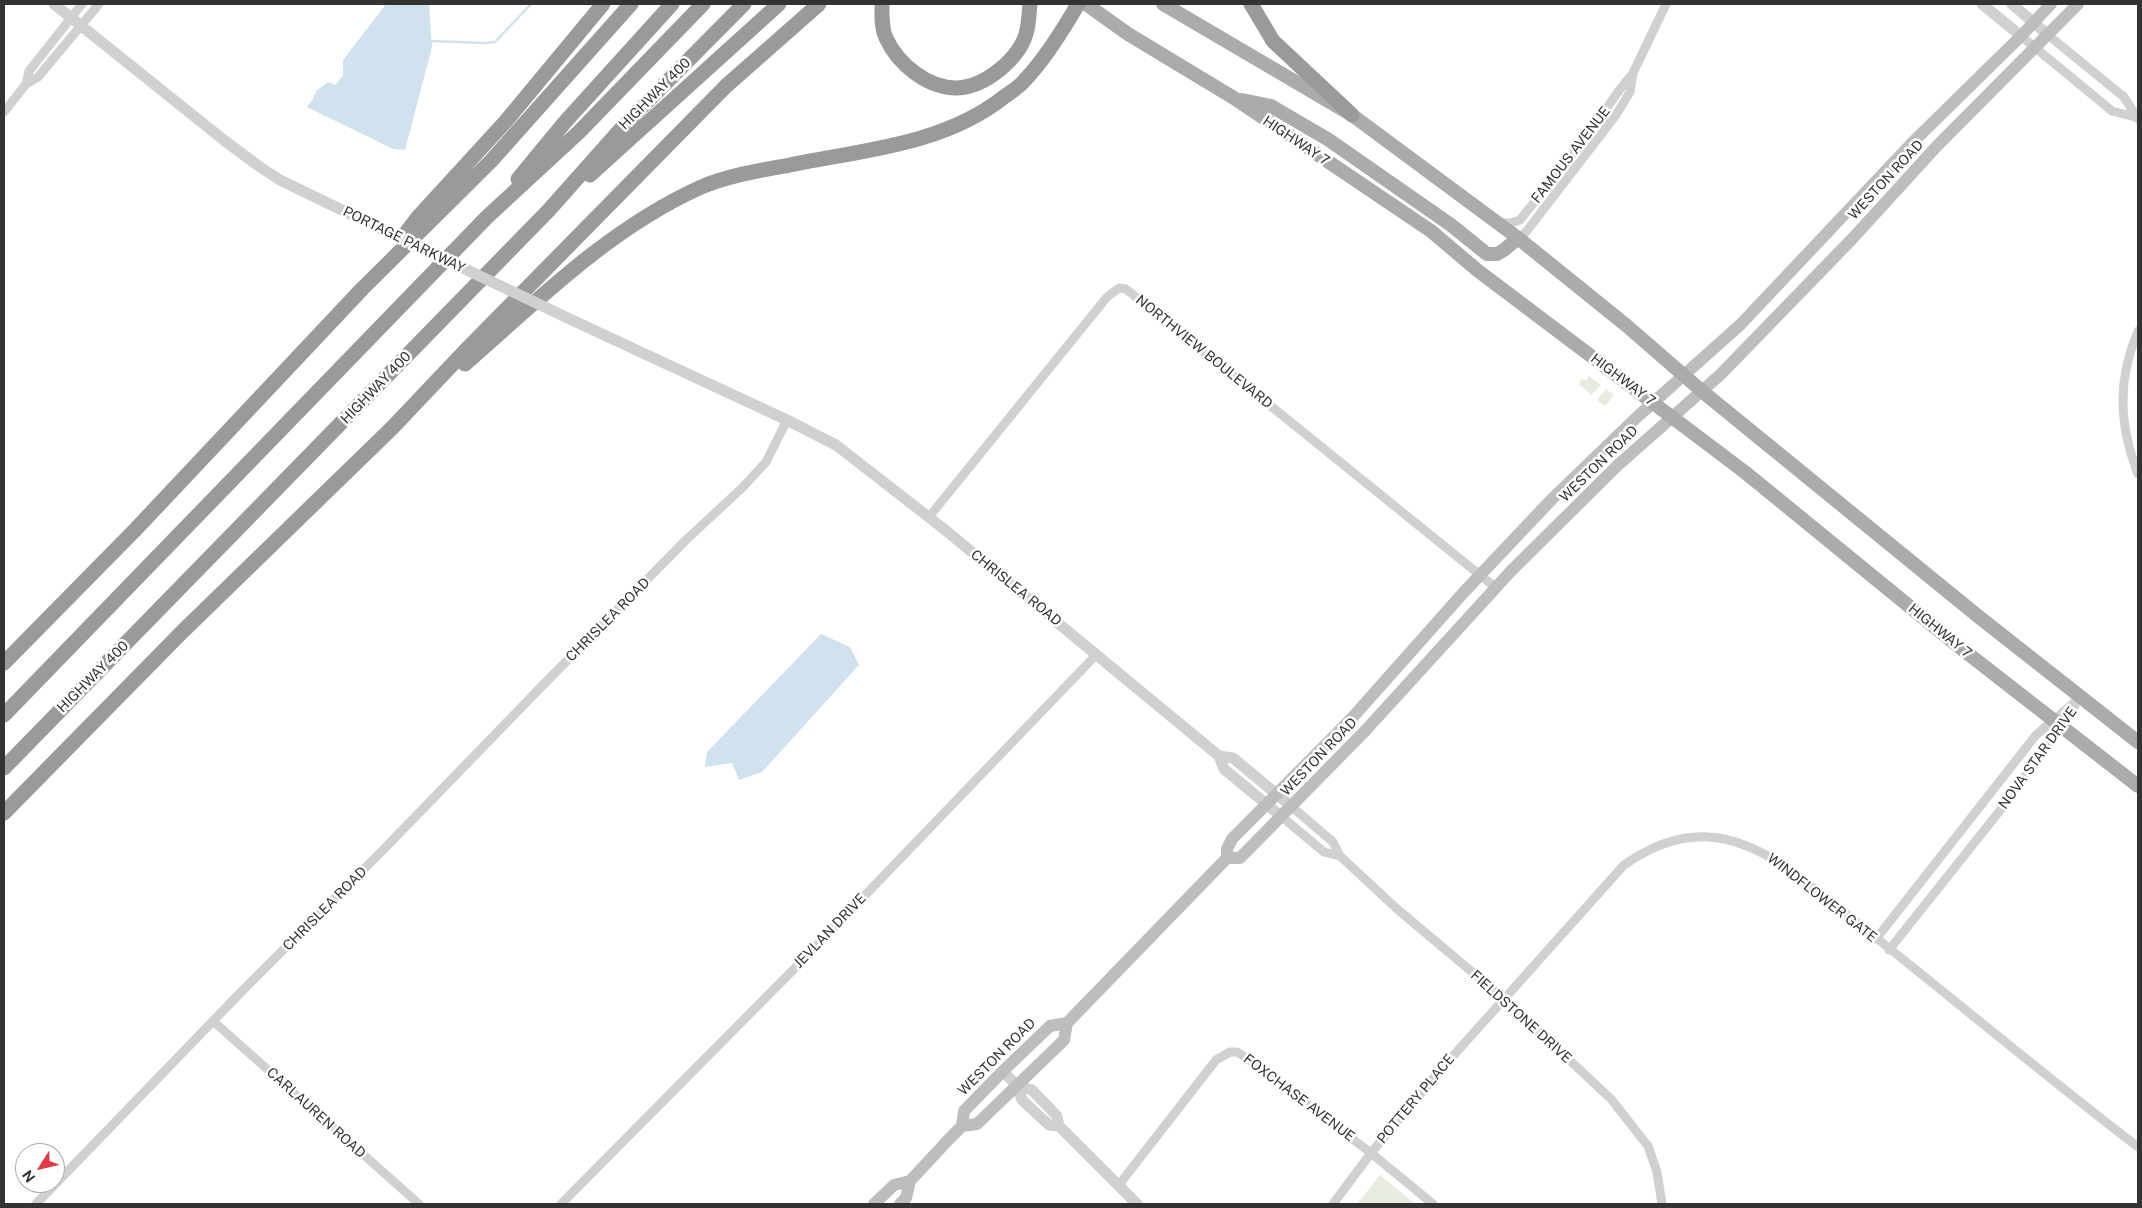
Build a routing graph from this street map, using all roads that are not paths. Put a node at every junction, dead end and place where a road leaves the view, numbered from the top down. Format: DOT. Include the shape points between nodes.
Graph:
graph roads {
  1 [pos="54,4"];
  2 [pos="82,4"];
  3 [pos="99,4"];
  4 [pos="603,4"];
  5 [pos="631,4"];
  6 [pos="672,4"];
  7 [pos="703,4"];
  8 [pos="744,4"];
  9 [pos="779,4"];
  10 [pos="819,4"];
  11 [pos="882,4"];
  12 [pos="1030,4"];
  13 [pos="1078,4"];
  14 [pos="1086,4"];
  15 [pos="1163,4"];
  16 [pos="1251,4"];
  17 [pos="1666,4"];
  18 [pos="1982,4"];
  19 [pos="2012,4"];
  20 [pos="2051,4"];
  21 [pos="2078,4"];
  22 [pos="71,17"];
  23 [pos="2033,22"];
  24 [pos="81,25"];
  25 [pos="2048,35"];
  26 [pos="2021,36"];
  27 [pos="2036,48"];
  28 [pos="1633,73"];
  29 [pos="26,84"];
  30 [pos="1234,98"];
  31 [pos="4,112"];
  32 [pos="1352,115"];
  33 [pos="2137,118"];
  34 [pos="549,210"];
  35 [pos="487,217"];
  36 [pos="1499,223"];
  37 [pos="1518,238"];
  38 [pos="362,289"];
  39 [pos="2138,331"];
  40 [pos="1684,375"];
  41 [pos="1703,392"];
  42 [pos="1653,402"];
  43 [pos="1674,417"];
  44 [pos="787,420"];
  45 [pos="392,428"];
  46 [pos="2138,474"];
  47 [pos="929,517"];
  48 [pos="1480,575"];
  49 [pos="1496,588"];
  50 [pos="1097,654"];
  51 [pos="4,662"];
  52 [pos="2081,697"];
  53 [pos="4,714"];
  54 [pos="2057,724"];
  55 [pos="2138,742"];
  56 [pos="1218,756"];
  57 [pos="4,768"];
  58 [pos="2138,786"];
  59 [pos="1276,794"];
  60 [pos="1266,804"];
  61 [pos="1292,806"];
  62 [pos="4,813"];
  63 [pos="1282,817"];
  64 [pos="1340,856"];
  65 [pos="1227,858"];
  66 [pos="1876,940"];
  67 [pos="1889,950"];
  68 [pos="1503,998"];
  69 [pos="213,1021"];
  70 [pos="1067,1023"];
  71 [pos="1003,1071"];
  72 [pos="1017,1086"];
  73 [pos="962,1126"];
  74 [pos="2138,1146"];
  75 [pos="1371,1153"];
  76 [pos="910,1181"];
  77 [pos="1118,1186"];
  78 [pos="36,1204"];
  79 [pos="419,1204"];
  80 [pos="561,1204"];
  81 [pos="874,1204"];
  82 [pos="900,1204"];
  83 [pos="1137,1204"];
  84 [pos="1333,1204"];
  85 [pos="1433,1204"];
  86 [pos="1662,1204"];
  1 -- 22 [label="street, PORTAGE PARKWAY"];
  2 -- 22 [label="street"];
  3 -- 24 [label="street"];
  4 -- 38 [label="highway" via="506,121 418,217"];
  5 -- 38 [label="highway" via="490,161"];
  6 -- 35 [label="highway" via="559,128"];
  7 -- 35 [label="highway, HIGHWAY 400" via="579,132"];
  8 -- 34 [label="highway, HIGHWAY 400" via="629,120"];
  9 -- 34 [label="highway"];
  10 -- 45 [label="highway" via="726,86"];
  11 -- 12 [label="highway" via="885,37 900,61 924,79 959,88 988,80 1012,58 1027,32"];
  13 -- 45 [label="highway" via="1041,61 1023,82 990,108 953,128 903,143 756,171 702,187 630,225 507,326"];
  14 -- 30 [label="main road, HIGHWAY 7" via="1128,34"];
  15 -- 32 [label="main road"];
  16 -- 32 [label="highway" via="1274,41"];
  17 -- 28 [label="street, FAMOUS AVENUE"];
  18 -- 26 [label="street"];
  19 -- 23 [label="street"];
  20 -- 23 [label="main road, WESTON ROAD"];
  21 -- 25 [label="main road, WESTON ROAD"];
  22 -- 24 [label="street, PORTAGE PARKWAY"];
  22 -- 29 [label="street" via="29,71"];
  23 -- 25 [label="street"];
  23 -- 26 [label="main road, WESTON ROAD"];
  24 -- 29 [label="street" via="38,77"];
  24 -- 44 [label="street, PORTAGE PARKWAY, bridge" via="218,135 280,180"];
  25 -- 27 [label="main road, WESTON ROAD"];
  25 -- 33 [label="street" via="2124,97"];
  26 -- 27 [label="street"];
  26 -- 40 [label="main road, WESTON ROAD" via="1911,144 1740,325"];
  27 -- 33 [label="street" via="2112,111"];
  27 -- 41 [label="main road, WESTON ROAD" via="1936,147"];
  28 -- 36 [label="street, FAMOUS AVENUE" via="1520,220"];
  28 -- 37 [label="street, FAMOUS AVENUE" via="1630,92 1616,115 1526,232"];
  29 -- 31 [label="street"];
  30 -- 37 [label="main road" via="1271,106 1328,140 1451,225 1487,254 1504,250"];
  30 -- 42 [label="main road, HIGHWAY 7" via="1431,231 1477,270"];
  32 -- 36 [label="main road"];
  34 -- 57 [label="highway, HIGHWAY 400"];
  35 -- 53 [label="highway, HIGHWAY 400"];
  36 -- 37 [label="main road"];
  37 -- 40 [label="main road"];
  38 -- 51 [label="highway" via="135,530"];
  39 -- 46 [label="street" via="2125,376 2121,406 2126,440"];
  40 -- 41 [label="main road"];
  40 -- 42 [label="main road, WESTON ROAD"];
  41 -- 43 [label="main road, WESTON ROAD"];
  41 -- 52 [label="main road"];
  42 -- 43 [label="main road, HIGHWAY 7"];
  42 -- 48 [label="main road, WESTON ROAD" via="1553,498"];
  43 -- 49 [label="main road, WESTON ROAD" via="1618,465"];
  43 -- 54 [label="main road, HIGHWAY 7"];
  44 -- 47 [label="street, CHRISLEA ROAD" via="836,445"];
  44 -- 69 [label="street, CHRISLEA ROAD" via="766,462 742,488 686,540"];
  45 -- 62 [label="highway" via="182,632"];
  47 -- 48 [label="street, NORTHVIEW BOULEVARD" via="1107,297 1119,288 1126,288"];
  47 -- 50 [label="street, CHRISLEA ROAD"];
  48 -- 49 [label="street, NORTHVIEW BOULEVARD"];
  48 -- 59 [label="main road, WESTON ROAD" via="1352,718"];
  49 -- 61 [label="main road, WESTON ROAD" via="1365,732"];
  50 -- 56 [label="street, CHRISLEA ROAD"];
  50 -- 80 [label="street, JEVLAN DRIVE" via="792,971"];
  52 -- 54 [label="street, NOVA STAR DRIVE"];
  52 -- 55 [label="main road"];
  54 -- 58 [label="main road, HIGHWAY 7"];
  54 -- 66 [label="street, NOVA STAR DRIVE" via="2036,735"];
  54 -- 67 [label="street, NOVA STAR DRIVE" via="2002,808"];
  56 -- 59 [label="street, CHRISLEA ROAD" via="1233,758"];
  56 -- 60 [label="street, CHRISLEA ROAD" via="1224,769"];
  59 -- 60 [label="main road, WESTON ROAD"];
  59 -- 61 [label="street, FIELDSTONE DRIVE"];
  60 -- 63 [label="street, FIELDSTONE DRIVE"];
  60 -- 65 [label="main road, WESTON ROAD" via="1232,839 1226,849"];
  61 -- 63 [label="main road, WESTON ROAD"];
  61 -- 64 [label="street, FIELDSTONE DRIVE" via="1333,842"];
  63 -- 64 [label="street, FIELDSTONE DRIVE" via="1324,852"];
  63 -- 65 [label="main road, WESTON ROAD" via="1240,858"];
  64 -- 68 [label="street, FIELDSTONE DRIVE"];
  65 -- 70 [label="main road, WESTON ROAD"];
  66 -- 67 [label="street, WINDFLOWER GATE"];
  66 -- 68 [label="street, WINDFLOWER GATE" via="1766,854 1730,839 1708,835 1652,848 1624,865"];
  67 -- 74 [label="street, WINDFLOWER GATE"];
  68 -- 75 [label="street, POTTERY PLACE"];
  68 -- 86 [label="street, FIELDSTONE DRIVE" via="1611,1099 1631,1122 1648,1146 1657,1172"];
  69 -- 78 [label="street, CHRISLEA ROAD"];
  69 -- 79 [label="street, CARLAUREN ROAD"];
  70 -- 71 [label="main road, WESTON ROAD" via="1050,1026"];
  70 -- 72 [label="main road, WESTON ROAD" via="1064,1040"];
  71 -- 72 [label="street"];
  71 -- 73 [label="main road, WESTON ROAD" via="964,1111"];
  72 -- 73 [label="main road, WESTON ROAD" via="977,1124"];
  72 -- 77 [label="street" via="1022,1100 1049,1125 1059,1126"];
  73 -- 76 [label="main road, WESTON ROAD"];
  75 -- 77 [label="street, FOXCHASE AVENUE" via="1259,1066 1237,1052 1230,1052 1216,1060"];
  75 -- 84 [label="street, POTTERY PLACE"];
  75 -- 85 [label="street, FOXCHASE AVENUE"];
  76 -- 81 [label="main road, WESTON ROAD" via="894,1185"];
  76 -- 82 [label="main road, WESTON ROAD" via="906,1198"];
  77 -- 83 [label="street"];
}
